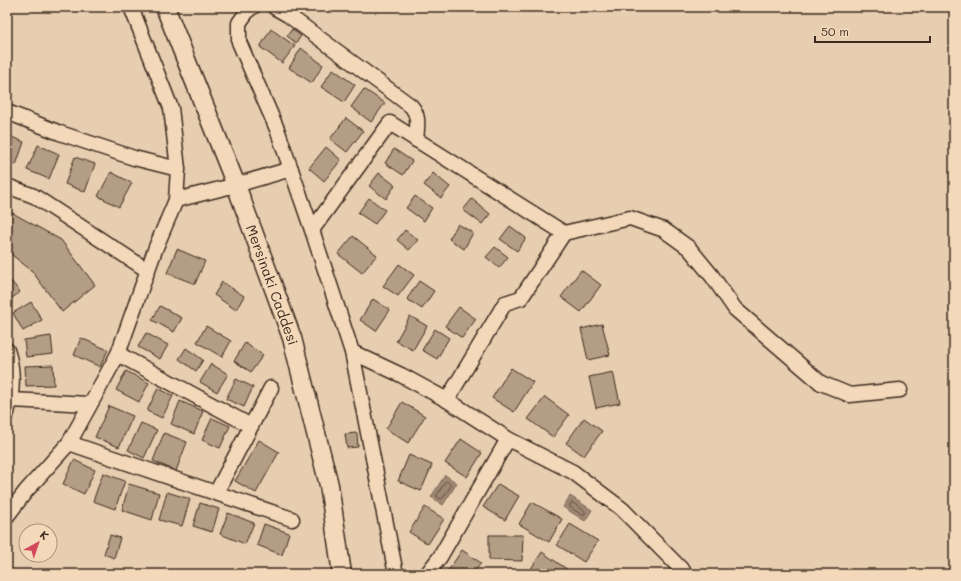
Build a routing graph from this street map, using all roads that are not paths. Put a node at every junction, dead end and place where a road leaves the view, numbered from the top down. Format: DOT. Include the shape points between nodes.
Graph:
graph roads {
  1 [pos="131,7"];
  2 [pos="165,7"];
  3 [pos="252,7"];
  4 [pos="274,7"];
  5 [pos="7,112"];
  6 [pos="416,140"];
  7 [pos="178,169"];
  8 [pos="291,169"];
  9 [pos="236,185"];
  10 [pos="7,186"];
  11 [pos="176,200"];
  12 [pos="312,230"];
  13 [pos="564,233"];
  14 [pos="148,270"];
  15 [pos="7,350"];
  16 [pos="352,352"];
  17 [pos="118,354"];
  18 [pos="271,388"];
  19 [pos="900,390"];
  20 [pos="447,400"];
  21 [pos="89,404"];
  22 [pos="9,407"];
  23 [pos="251,426"];
  24 [pos="508,439"];
  25 [pos="69,443"];
  26 [pos="216,493"];
  27 [pos="7,516"];
  28 [pos="292,519"];
  29 [pos="342,574"];
  30 [pos="396,574"];
  31 [pos="427,574"];
  32 [pos="683,574"];
  1 -- 7 [label="street" via="171,108"];
  2 -- 9 [label="street, Mersinaki Caddesi"];
  3 -- 8 [label="street" via="239,23 239,42 277,129"];
  4 -- 6 [label="street" via="411,106 417,117"];
  5 -- 7 [label="street" via="126,156"];
  6 -- 12 [label="street" via="390,123"];
  6 -- 13 [label="street"];
  7 -- 11 [label="street"];
  8 -- 9 [label="street"];
  8 -- 12 [label="street"];
  9 -- 11 [label="street"];
  9 -- 29 [label="street, Mersinaki Caddesi" via="292,338 329,485"];
  10 -- 14 [label="street" via="34,196"];
  11 -- 14 [label="street"];
  12 -- 16 [label="street"];
  13 -- 19 [label="street" via="630,218 664,230 689,248 735,309 821,383 850,395"];
  13 -- 20 [label="street" via="521,298 505,303"];
  14 -- 17 [label="street"];
  15 -- 22 [label="street" via="11,362 12,386"];
  16 -- 20 [label="street"];
  16 -- 30 [label="street"];
  17 -- 21 [label="street"];
  17 -- 23 [label="street"];
  18 -- 23 [label="street"];
  20 -- 24 [label="street"];
  21 -- 22 [label="street"];
  21 -- 25 [label="street"];
  23 -- 26 [label="street"];
  24 -- 31 [label="street"];
  24 -- 32 [label="street" via="572,472 622,509 684,572"];
  25 -- 26 [label="street"];
  25 -- 27 [label="street"];
  26 -- 28 [label="street"];
}
